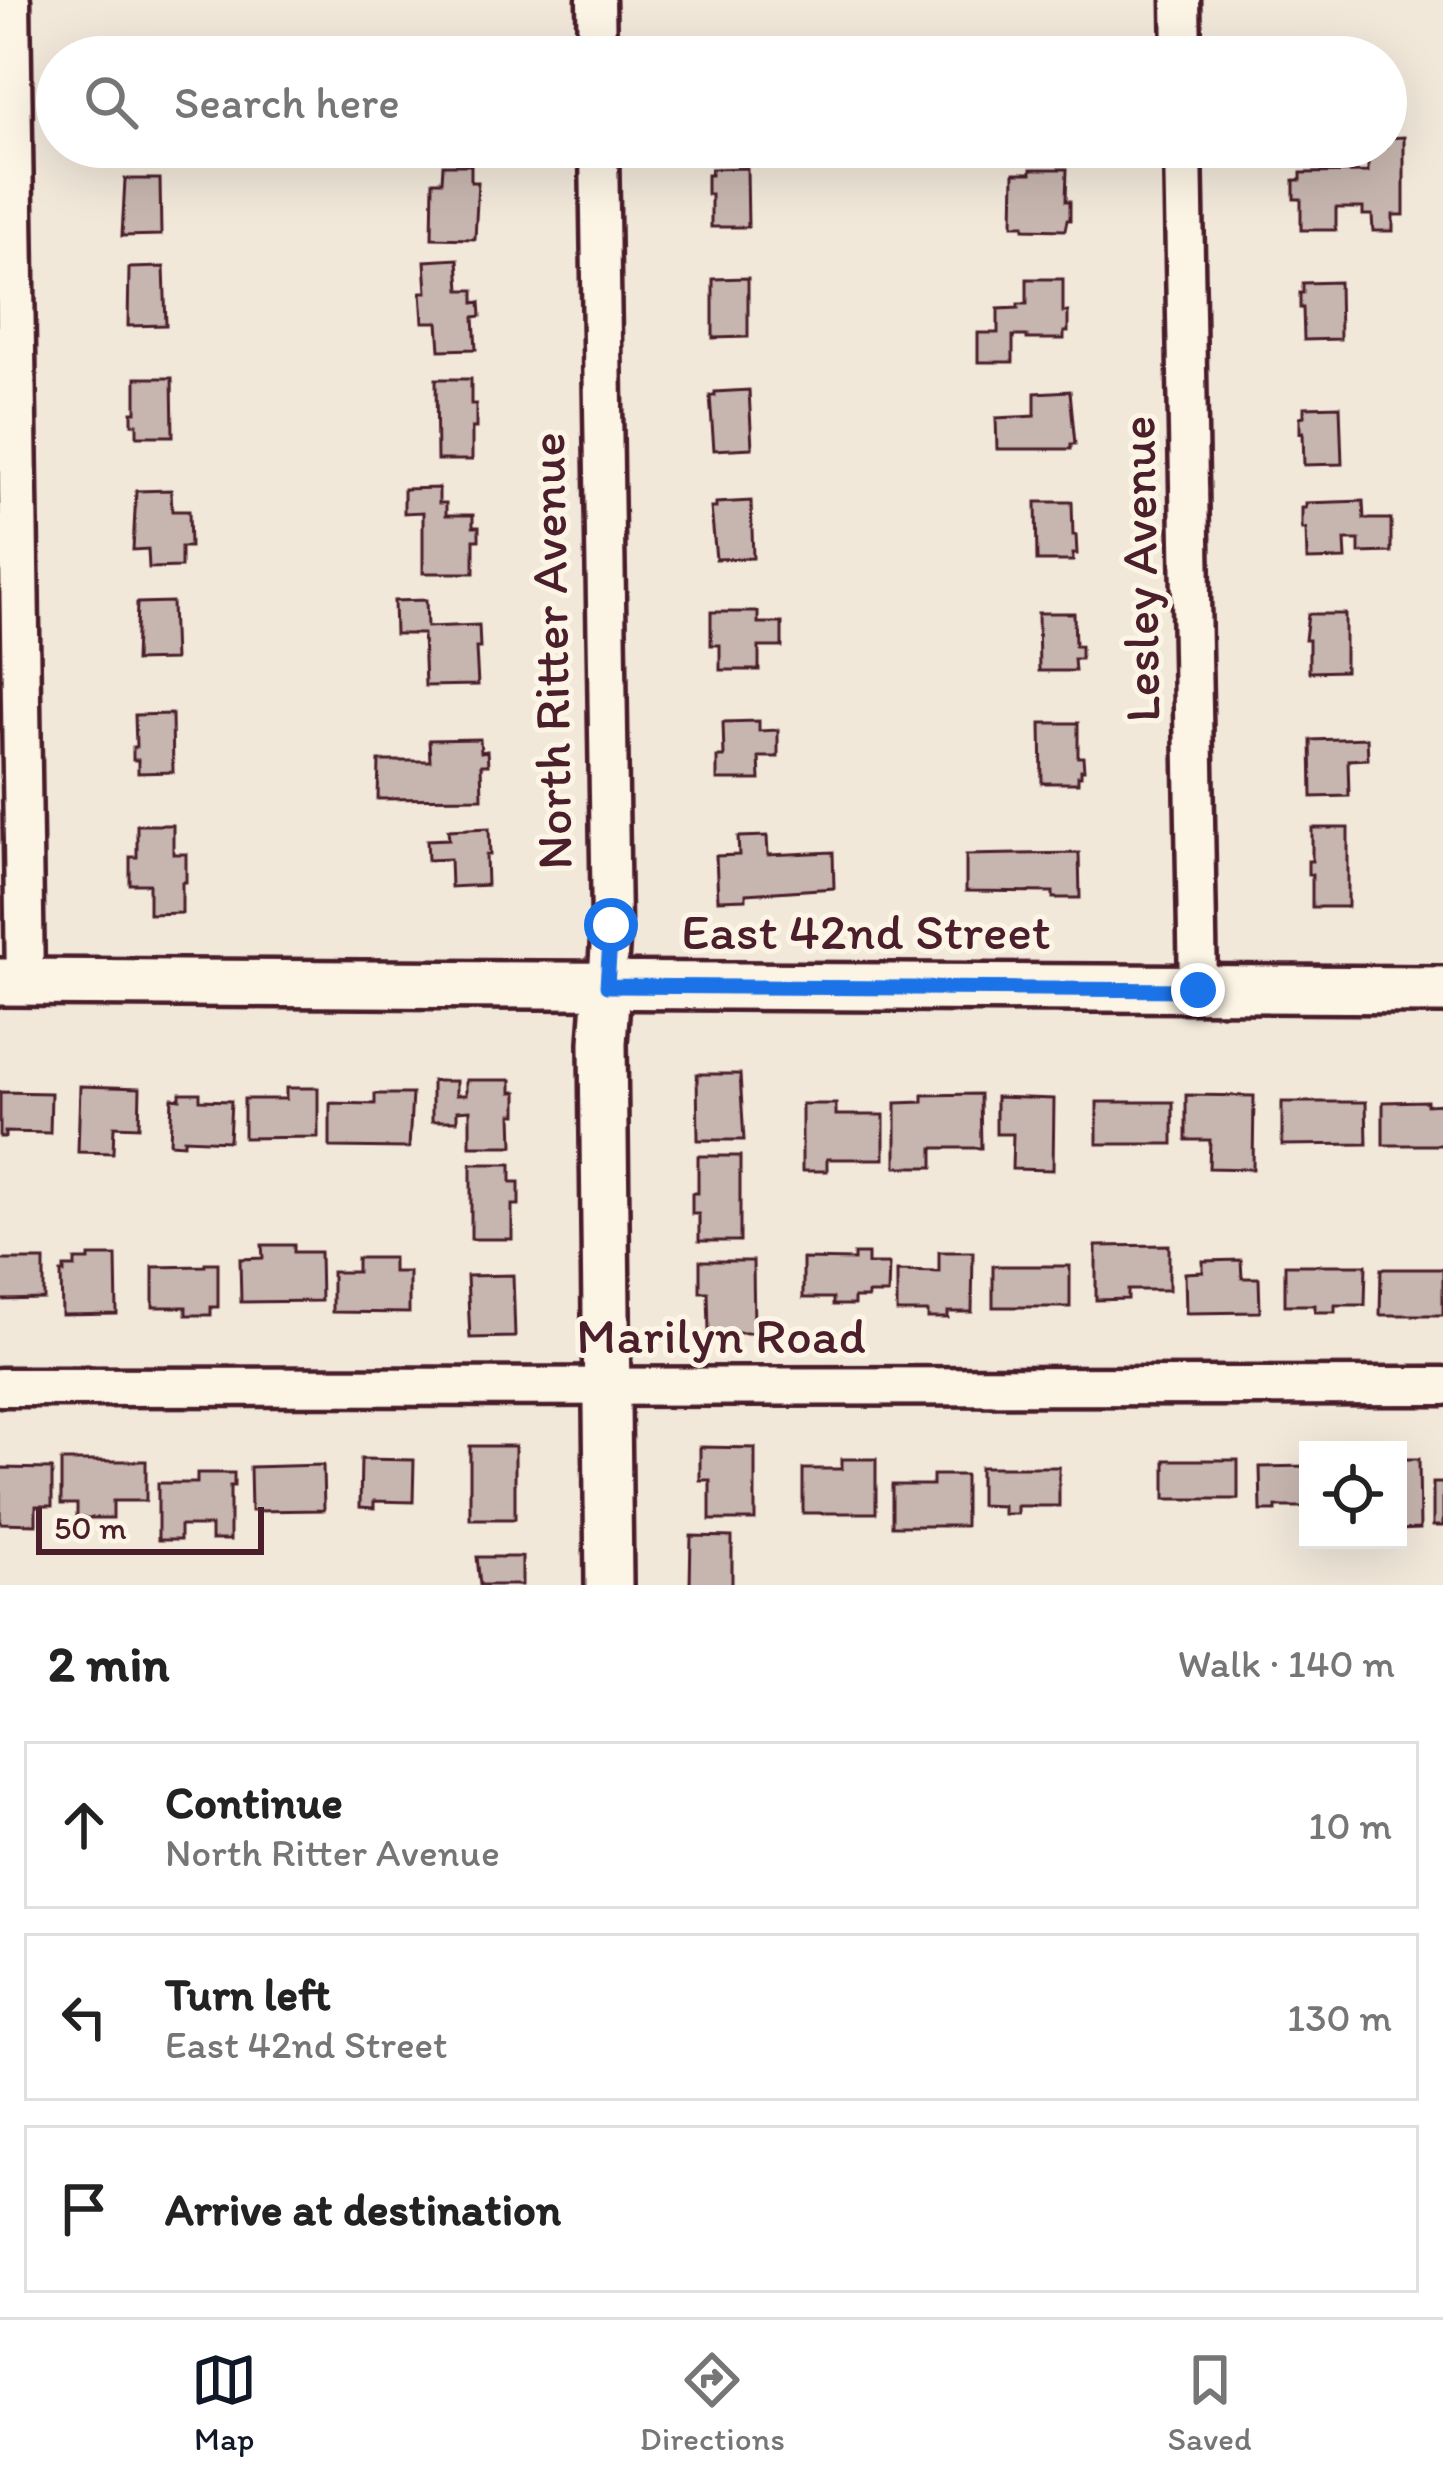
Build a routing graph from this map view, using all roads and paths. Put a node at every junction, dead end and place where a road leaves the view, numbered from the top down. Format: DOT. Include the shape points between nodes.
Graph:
graph roads {
  1 [pos="11,0"];
  2 [pos="596,0"];
  3 [pos="1181,0"];
  4 [pos="597,36"];
  5 [pos="1182,36"];
  6 [pos="599,168"];
  7 [pos="1183,168"];
  8 [pos="12,982"];
  9 [pos="607,986"];
  10 [pos="1198,990"];
  11 [pos="1443,990"];
  12 [pos="607,1386"];
  13 [pos="1443,1386"];
  14 [pos="0,1387"];
  15 [pos="609,1585"];
  1 -- 8 [label="street"];
  2 -- 4 [label="street"];
  3 -- 5 [label="street"];
  6 -- 9 [label="street, North Ritter Avenue"];
  7 -- 10 [label="street, Lesley Avenue"];
  8 -- 9 [label="street, East 42nd Street"];
  9 -- 10 [label="street, East 42nd Street"];
  9 -- 12 [label="street, North Ritter Avenue"];
  10 -- 11 [label="street, East 42nd Street"];
  12 -- 13 [label="street, Marilyn Road"];
  12 -- 14 [label="street, Marilyn Road"];
  12 -- 15 [label="street, North Ritter Avenue"];
}
